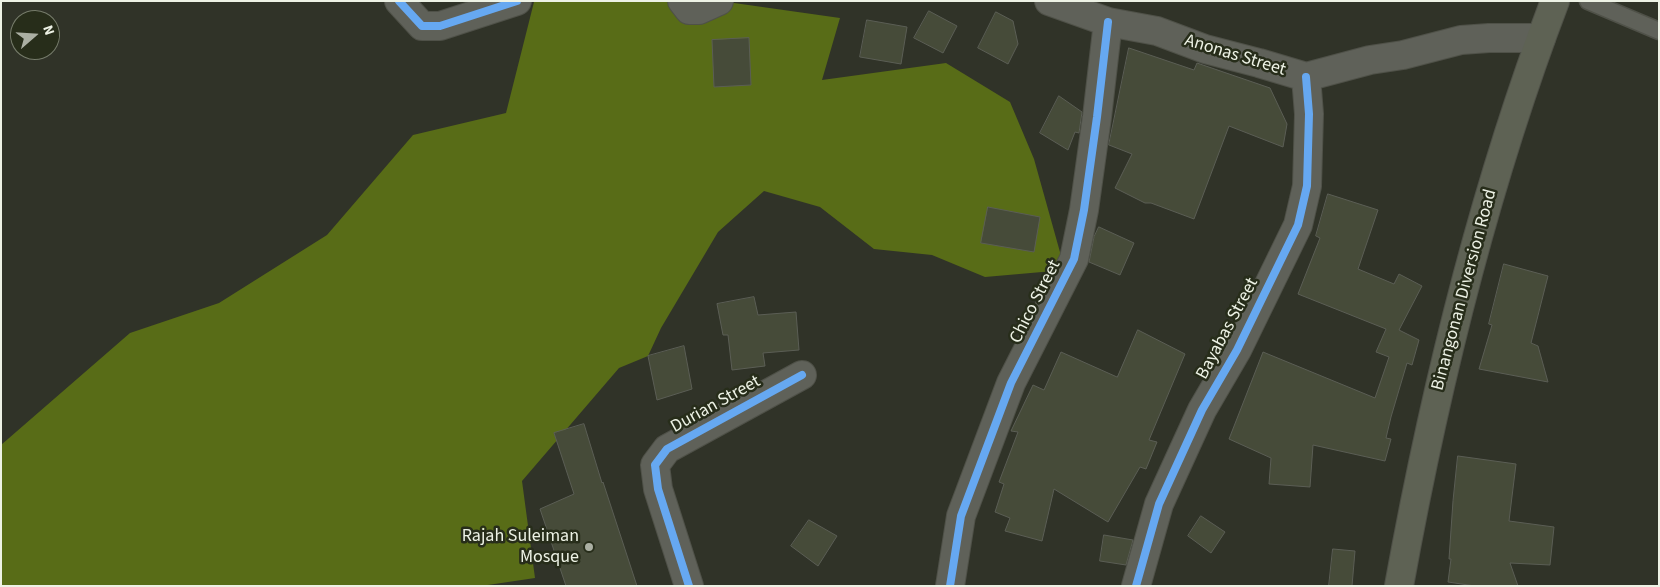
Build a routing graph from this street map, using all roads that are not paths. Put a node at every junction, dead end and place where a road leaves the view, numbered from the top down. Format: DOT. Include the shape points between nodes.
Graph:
graph roads {
  1 [pos="399,1"];
  2 [pos="518,1"];
  3 [pos="682,1"];
  4 [pos="719,1"];
  5 [pos="1049,1"];
  6 [pos="1555,1"];
  7 [pos="1588,1"];
  8 [pos="1108,22"];
  9 [pos="1659,31"];
  10 [pos="1541,38"];
  11 [pos="1306,77"];
  12 [pos="802,375"];
  13 [pos="688,586"];
  14 [pos="950,586"];
  15 [pos="1136,586"];
  16 [pos="1399,586"];
  1 -- 2 [label="street" via="422,26 440,26"];
  3 -- 4 [label="street" via="689,10 699,10"];
  5 -- 8 [label="street, Anonas Street"];
  6 -- 10 [label="main road, Binangonan Diversion Road"];
  7 -- 9 [label="lane"];
  8 -- 11 [label="street, Anonas Street" via="1157,31 1205,50"];
  8 -- 14 [label="street, Chico Street" via="1084,210 1074,259 1008,392 961,516"];
  10 -- 11 [label="street, Anonas Street" via="1461,40"];
  10 -- 16 [label="main road, Binangonan Diversion Road" via="1514,114 1443,370"];
  11 -- 15 [label="street, Bayabas Street" via="1309,114 1307,186 1298,225 1237,350 1202,410 1160,504"];
  12 -- 13 [label="street, Durian Street" via="667,448 655,465 658,489"];
}
